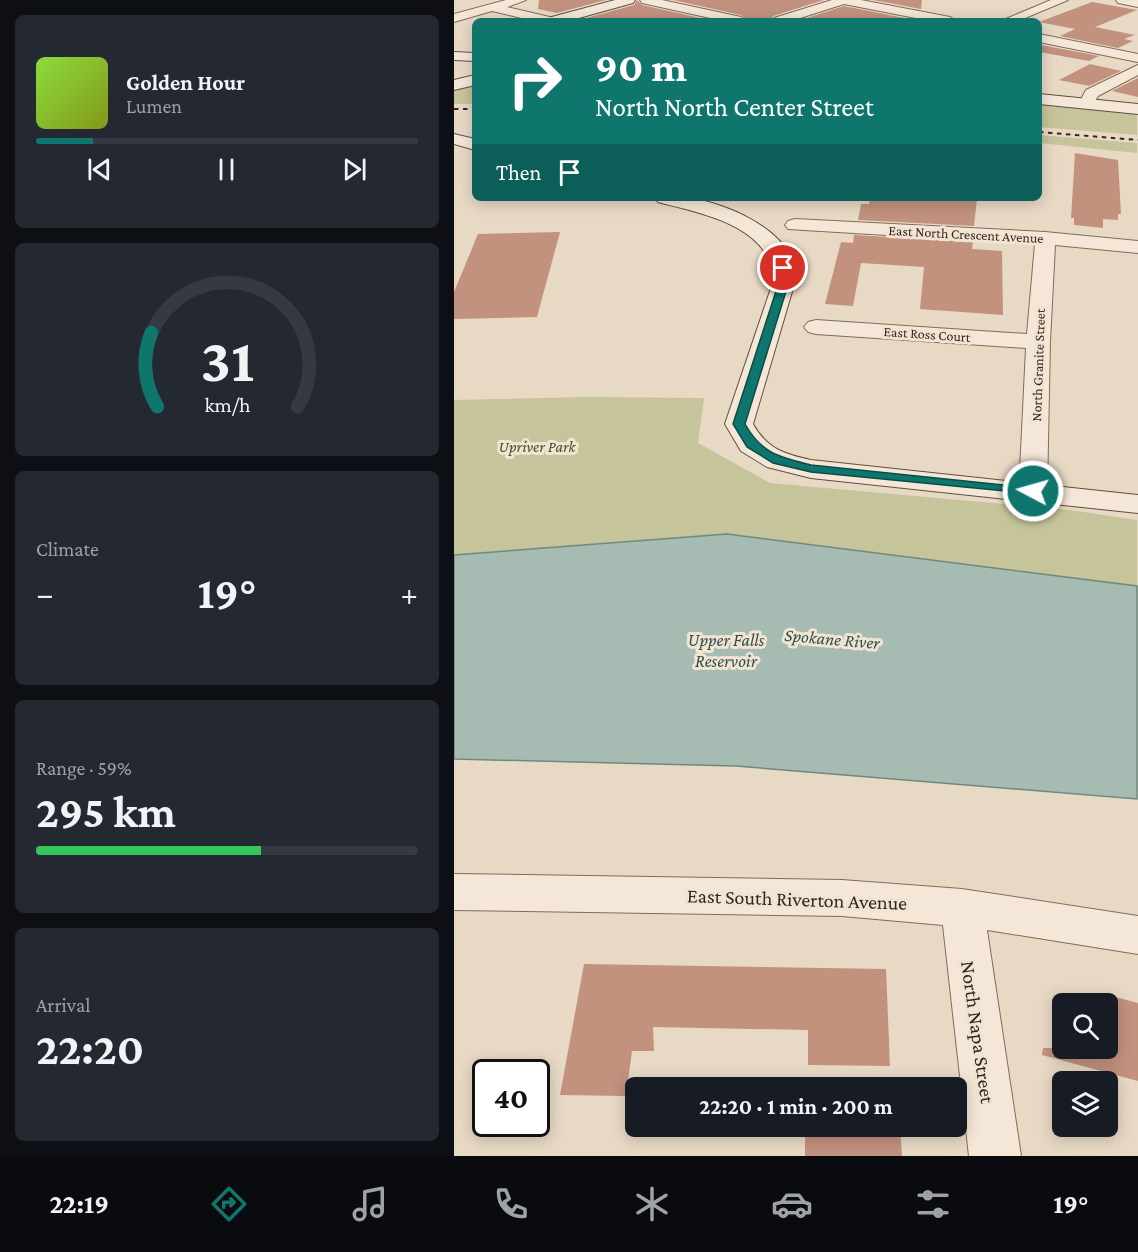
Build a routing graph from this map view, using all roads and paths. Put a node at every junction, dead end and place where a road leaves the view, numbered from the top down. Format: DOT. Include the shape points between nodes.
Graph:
graph roads {
  1 [pos="520,0"];
  2 [pos="628,0"];
  3 [pos="646,0"];
  4 [pos="843,0"];
  5 [pos="1062,0"];
  6 [pos="1123,0"];
  7 [pos="1138,3"];
  8 [pos="494,8"];
  9 [pos="454,18"];
  10 [pos="538,18"];
  11 [pos="562,18"];
  12 [pos="727,18"];
  13 [pos="787,18"];
  14 [pos="934,18"];
  15 [pos="1015,18"];
  16 [pos="1042,40"];
  17 [pos="454,56"];
  18 [pos="472,57"];
  19 [pos="1138,58"];
  20 [pos="1138,69"];
  21 [pos="472,81"];
  22 [pos="454,85"];
  23 [pos="1042,99"];
  24 [pos="1087,103"];
  25 [pos="1138,109"];
  26 [pos="454,139"];
  27 [pos="472,144"];
  28 [pos="675,201"];
  29 [pos="795,225"];
  30 [pos="1045,238"];
  31 [pos="1138,248"];
  32 [pos="816,327"];
  33 [pos="1038,342"];
  34 [pos="1033,491"];
  35 [pos="1138,504"];
  36 [pos="454,892"];
  37 [pos="962,908"];
  38 [pos="1138,935"];
  39 [pos="995,1156"];
  1 -- 8 [label="street"];
  2 -- 11 [label="street"];
  3 -- 12 [label="street"];
  4 -- 13 [label="street"];
  4 -- 14 [label="street"];
  5 -- 15 [label="street"];
  6 -- 7 [label="street"];
  8 -- 9 [label="street"];
  8 -- 10 [label="street"];
  16 -- 19 [label="street"];
  17 -- 18 [label="street"];
  20 -- 24 [label="street" via="1091,93"];
  21 -- 22 [label="street"];
  23 -- 24 [label="street"];
  24 -- 25 [label="street"];
  26 -- 27 [label="street"];
  28 -- 34 [label="street" via="748,226 770,243 782,262 783,285 739,424 751,445 777,460 811,469"];
  29 -- 30 [label="street, East North Crescent Avenue"];
  30 -- 31 [label="street, East North Crescent Avenue"];
  30 -- 33 [label="street, North Granite Street"];
  32 -- 33 [label="street, East Ross Court"];
  33 -- 34 [label="street, North Granite Street"];
  34 -- 35 [label="street"];
  36 -- 37 [label="street, East South Riverton Avenue" via="842,898"];
  37 -- 38 [label="street, East South Riverton Avenue"];
  37 -- 39 [label="street, North Napa Street"];
}
